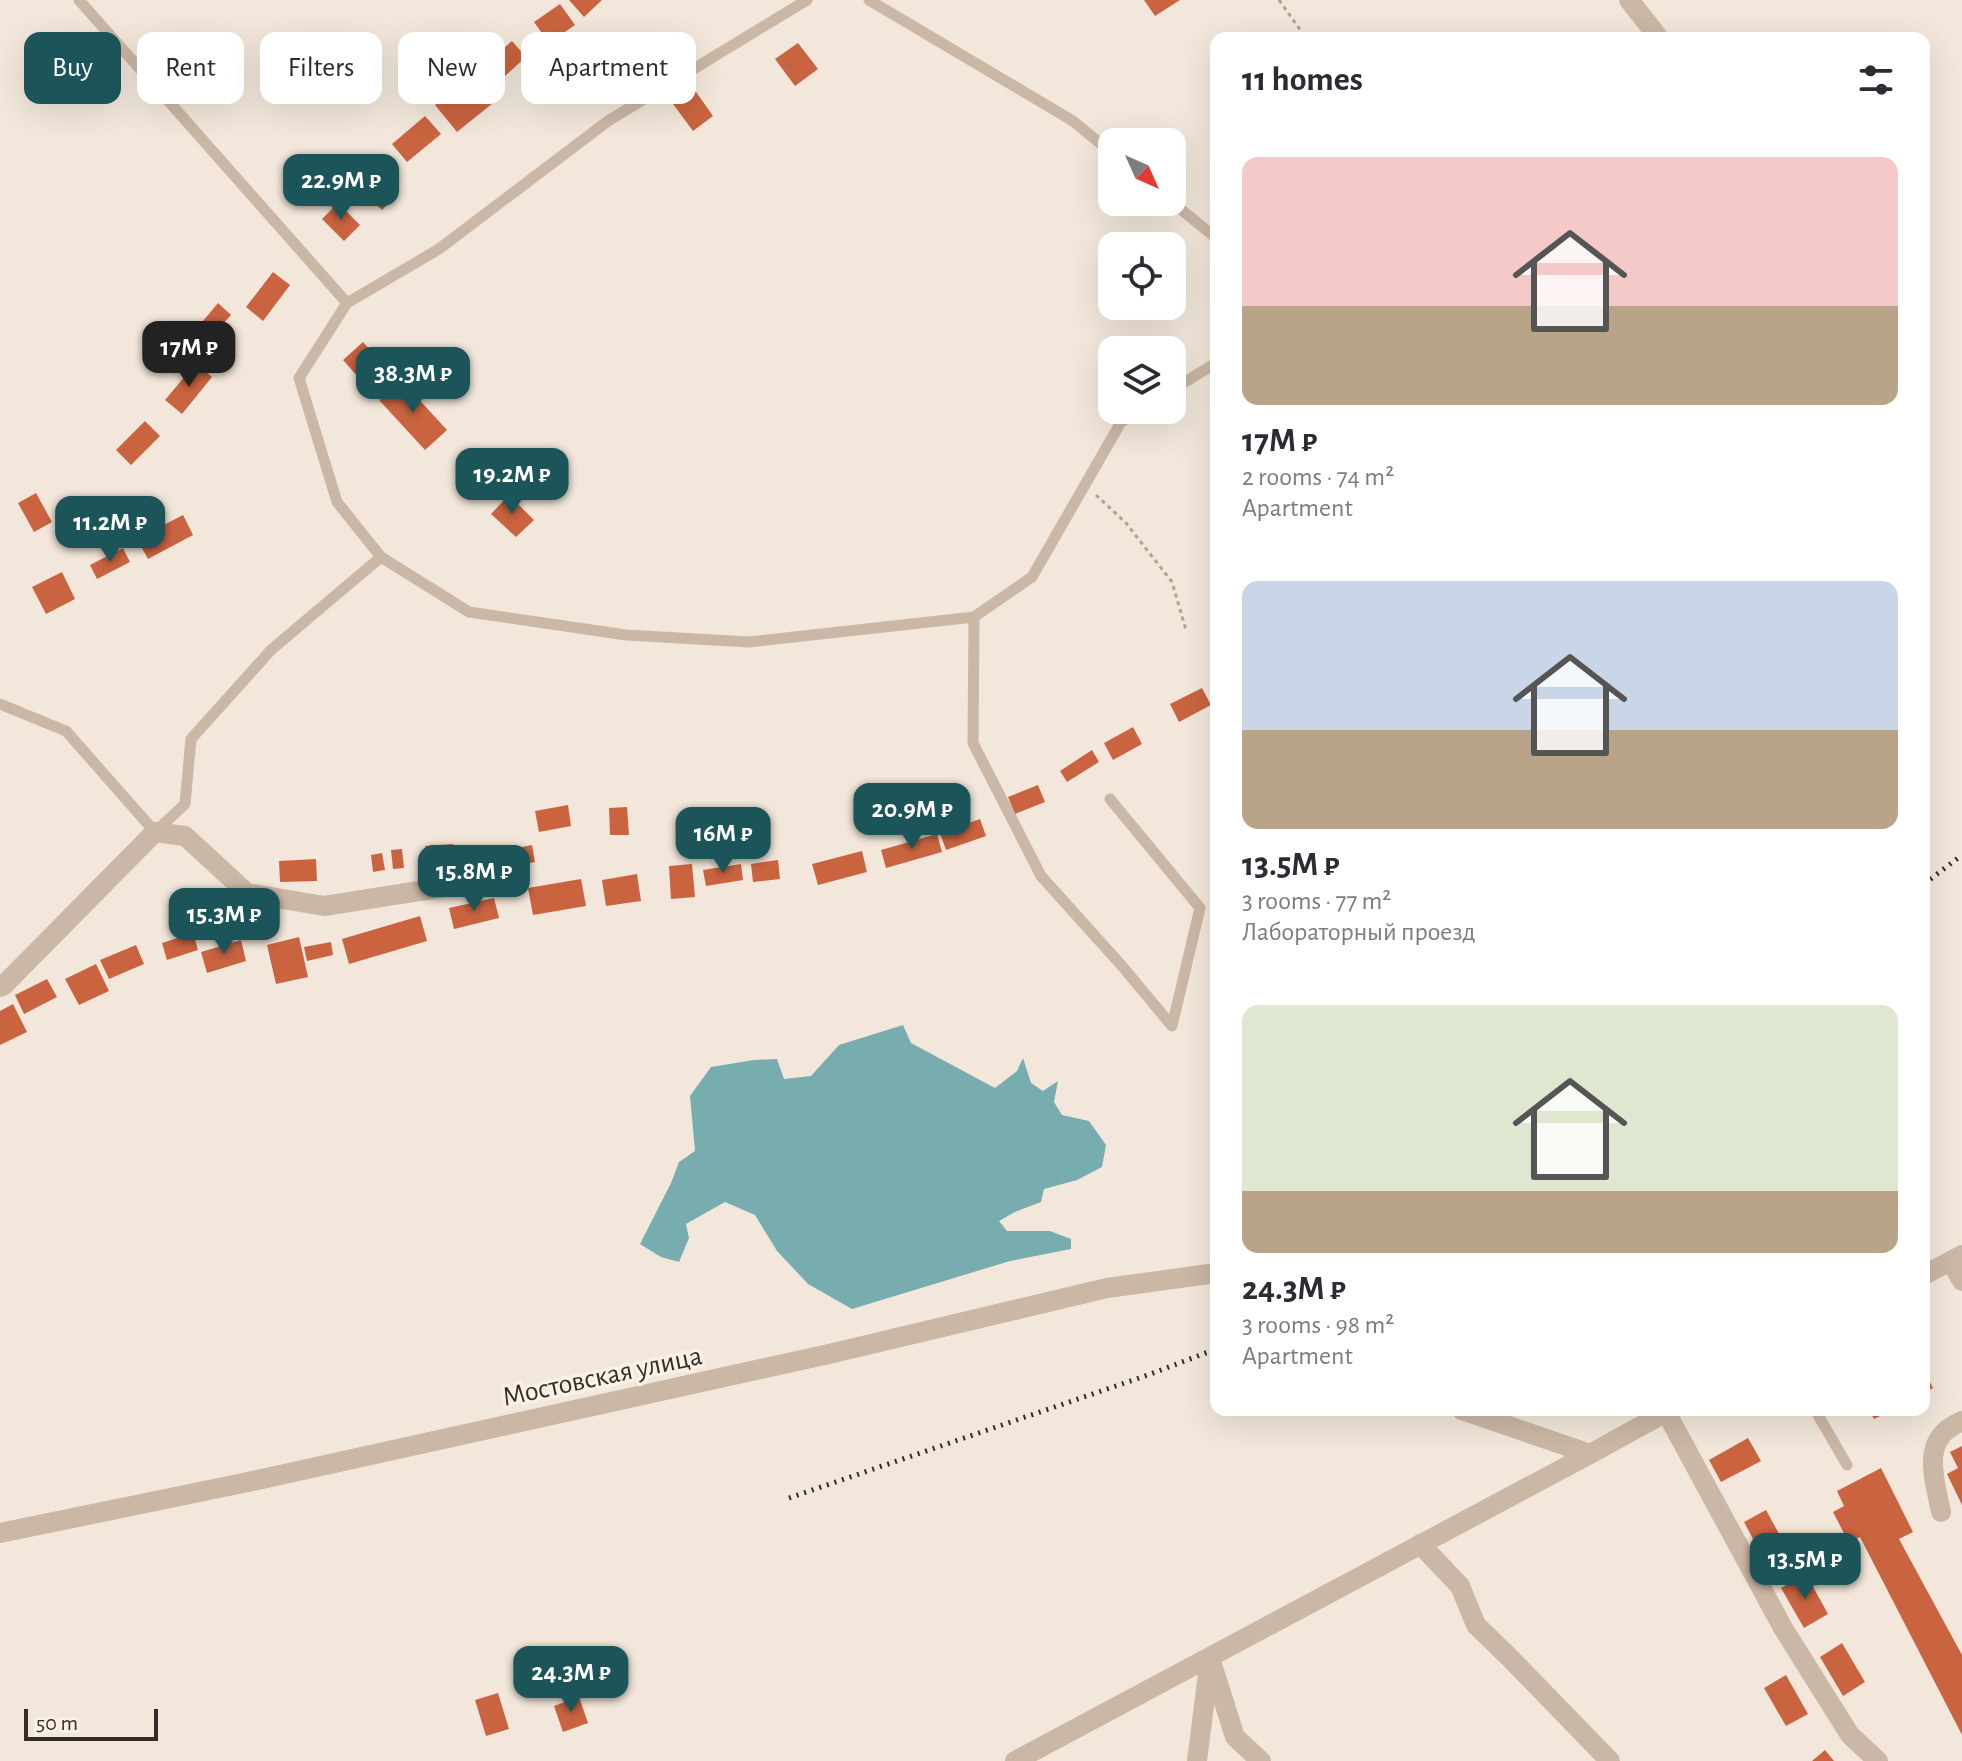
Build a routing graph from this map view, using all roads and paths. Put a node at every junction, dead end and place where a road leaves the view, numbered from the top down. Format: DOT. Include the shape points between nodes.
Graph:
graph roads {
  1 [pos="79,0"];
  2 [pos="807,0"];
  3 [pos="869,0"];
  4 [pos="1279,0"];
  5 [pos="1629,0"];
  6 [pos="1302,32"];
  7 [pos="1654,32"];
  8 [pos="1098,142"];
  9 [pos="1186,213"];
  10 [pos="1210,233"];
  11 [pos="347,303"];
  12 [pos="1210,367"];
  13 [pos="1186,381"];
  14 [pos="1120,424"];
  15 [pos="1085,485"];
  16 [pos="381,557"];
  17 [pos="974,617"];
  18 [pos="1186,630"];
  19 [pos="0,704"];
  20 [pos="1110,799"];
  21 [pos="155,832"];
  22 [pos="508,877"];
  23 [pos="0,987"];
  24 [pos="1957,1258"];
  25 [pos="1930,1272"];
  26 [pos="1210,1274"];
  27 [pos="1962,1281"];
  28 [pos="1479,1416"];
  29 [pos="1659,1416"];
  30 [pos="1671,1416"];
  31 [pos="1818,1416"];
  32 [pos="1962,1421"];
  33 [pos="1590,1454"];
  34 [pos="1847,1465"];
  35 [pos="1941,1512"];
  36 [pos="0,1533"];
  37 [pos="1420,1544"];
  38 [pos="1210,1658"];
  39 [pos="1015,1761"];
  40 [pos="1197,1761"];
  41 [pos="1261,1761"];
  42 [pos="1610,1761"];
  43 [pos="1878,1761"];
  1 -- 11 [label="lane"];
  2 -- 11 [label="lane" via="608,121 439,249"];
  3 -- 8 [label="lane" via="1073,121"];
  4 -- 6 [label="path"];
  5 -- 7 [label="street"];
  9 -- 10 [label="lane"];
  11 -- 16 [label="lane" via="299,378 337,502"];
  12 -- 13 [label="lane"];
  14 -- 15 [label="lane"];
  15 -- 17 [label="lane" via="1032,577"];
  15 -- 18 [label="path" via="1126,523 1172,582"];
  16 -- 17 [label="lane" via="469,612 626,635 749,642"];
  16 -- 21 [label="lane" via="271,650 191,739 185,804"];
  17 -- 20 [label="lane" via="973,743 1041,876 1172,1026 1200,908"];
  19 -- 21 [label="lane" via="66,731"];
  21 -- 22 [label="street" via="185,836 247,893 324,906"];
  21 -- 23 [label="street"];
  24 -- 25 [label="street"];
  24 -- 27 [label="street"];
  26 -- 36 [label="street, Мостовская улица" via="1107,1288 799,1361"];
  28 -- 33 [label="street"];
  29 -- 33 [label="street"];
  30 -- 43 [label="street" via="1783,1628 1850,1735"];
  31 -- 34 [label="lane"];
  32 -- 35 [label="street" via="1947,1429 1934,1449"];
  33 -- 37 [label="street"];
  37 -- 38 [label="street"];
  37 -- 42 [label="street" via="1460,1586 1476,1625"];
  38 -- 39 [label="street"];
  38 -- 40 [label="street"];
  38 -- 41 [label="street" via="1235,1737"];
}
